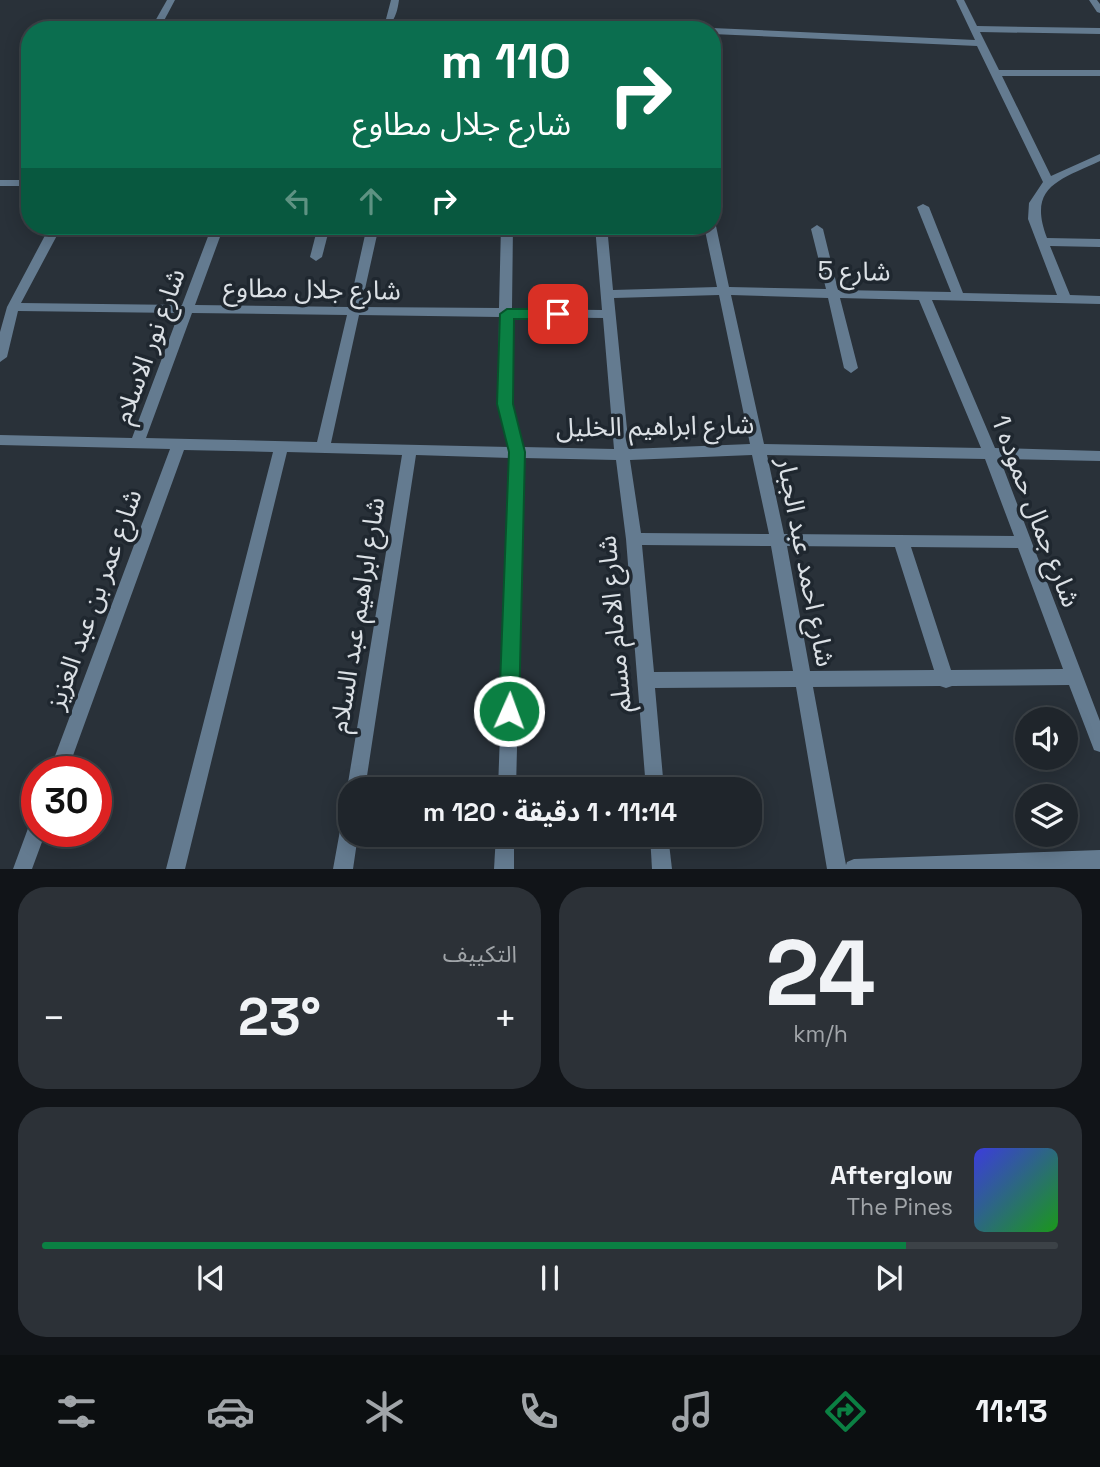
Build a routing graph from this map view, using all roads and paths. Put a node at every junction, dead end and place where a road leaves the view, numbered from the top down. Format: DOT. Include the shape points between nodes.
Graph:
graph roads {
  1 [pos="171,0"];
  2 [pos="395,0"];
  3 [pos="960,0"];
  4 [pos="159,21"];
  5 [pos="389,21"];
  6 [pos="975,29"];
  7 [pos="721,31"];
  8 [pos="1100,31"];
  9 [pos="981,43"];
  10 [pos="996,73"];
  11 [pos="1100,74"];
  12 [pos="1100,157"];
  13 [pos="1048,182"];
  14 [pos="0,183"];
  15 [pos="21,183"];
  16 [pos="923,207"];
  17 [pos="817,229"];
  18 [pos="50,235"];
  19 [pos="215,235"];
  20 [pos="322,235"];
  21 [pos="371,235"];
  22 [pos="506,235"];
  23 [pos="602,235"];
  24 [pos="712,235"];
  25 [pos="1044,242"];
  26 [pos="1100,243"];
  27 [pos="316,257"];
  28 [pos="723,291"];
  29 [pos="607,294"];
  30 [pos="833,294"];
  31 [pos="924,296"];
  32 [pos="959,297"];
  33 [pos="1065,299"];
  34 [pos="1100,300"];
  35 [pos="13,307"];
  36 [pos="187,310"];
  37 [pos="354,312"];
  38 [pos="507,314"];
  39 [pos="609,314"];
  40 [pos="0,358"];
  41 [pos="851,368"];
  42 [pos="0,440"];
  43 [pos="137,443"];
  44 [pos="179,444"];
  45 [pos="281,447"];
  46 [pos="323,447"];
  47 [pos="410,449"];
  48 [pos="759,449"];
  49 [pos="517,452"];
  50 [pos="622,455"];
  51 [pos="991,455"];
  52 [pos="1100,456"];
  53 [pos="634,539"];
  54 [pos="778,540"];
  55 [pos="901,541"];
  56 [pos="1023,542"];
  57 [pos="1073,677"];
  58 [pos="645,680"];
  59 [pos="803,680"];
  60 [pos="946,680"];
  61 [pos="1100,744"];
  62 [pos="64,756"];
  63 [pos="358,777"];
  64 [pos="507,777"];
  65 [pos="654,777"];
  66 [pos="31,847"];
  67 [pos="346,847"];
  68 [pos="505,847"];
  69 [pos="660,847"];
  70 [pos="1100,860"];
  71 [pos="23,869"];
  72 [pos="175,869"];
  73 [pos="343,869"];
  74 [pos="504,869"];
  75 [pos="662,869"];
  76 [pos="836,869"];
  77 [pos="854,869"];
  1 -- 4 [label="street"];
  2 -- 5 [label="street"];
  3 -- 6 [label="street"];
  6 -- 8 [label="street"];
  6 -- 9 [label="street"];
  7 -- 9 [label="street"];
  9 -- 10 [label="street"];
  10 -- 11 [label="street"];
  10 -- 13 [label="street"];
  12 -- 13 [label="street"];
  13 -- 25 [label="street" via="1035,203 1034,219"];
  14 -- 15 [label="street"];
  16 -- 32 [label="street"];
  17 -- 30 [label="street"];
  18 -- 35 [label="street"];
  19 -- 36 [label="street, شارع نور الاسلام"];
  20 -- 27 [label="street"];
  21 -- 37 [label="street"];
  22 -- 38 [label="street"];
  23 -- 29 [label="street, شارع الامام مسلم"];
  24 -- 28 [label="street, شارع احمد عبد الجبار"];
  25 -- 26 [label="street"];
  25 -- 33 [label="street"];
  28 -- 29 [label="street, شارع 5"];
  28 -- 30 [label="street, شارع 5"];
  28 -- 48 [label="street, شارع احمد عبد الجبار"];
  29 -- 39 [label="street, شارع الامام مسلم"];
  30 -- 31 [label="street, شارع 5"];
  30 -- 41 [label="street"];
  31 -- 32 [label="street, شارع 5"];
  31 -- 51 [label="street, شارع جمال حموده 1"];
  32 -- 33 [label="street, شارع 5"];
  33 -- 34 [label="street, شارع 5"];
  35 -- 36 [label="street, شارع جلال مطاوع"];
  35 -- 40 [label="street"];
  36 -- 37 [label="street, شارع جلال مطاوع"];
  36 -- 43 [label="street, شارع نور الاسلام"];
  37 -- 38 [label="street, شارع جلال مطاوع"];
  37 -- 46 [label="street"];
  38 -- 39 [label="street, شارع جلال مطاوع"];
  38 -- 49 [label="street" via="505,404"];
  39 -- 50 [label="street, شارع الامام مسلم"];
  42 -- 43 [label="street, شارع ابراهيم الخليل"];
  43 -- 44 [label="street, شارع ابراهيم الخليل"];
  44 -- 45 [label="street, شارع ابراهيم الخليل"];
  44 -- 62 [label="street, شارع عمر بن عبد العزيز"];
  45 -- 46 [label="street, شارع ابراهيم الخليل"];
  45 -- 72 [label="street"];
  46 -- 47 [label="street, شارع ابراهيم الخليل"];
  47 -- 49 [label="street, شارع ابراهيم الخليل"];
  47 -- 63 [label="street, شارع ابراهيم عبد السلام"];
  48 -- 50 [label="street, شارع ابراهيم الخليل"];
  48 -- 51 [label="street, شارع ابراهيم الخليل"];
  48 -- 54 [label="street, شارع احمد عبد الجبار"];
  49 -- 50 [label="street, شارع ابراهيم الخليل"];
  49 -- 64 [label="street"];
  50 -- 53 [label="street, شارع الامام مسلم"];
  51 -- 52 [label="street, شارع ابراهيم الخليل"];
  51 -- 56 [label="street, شارع جمال حموده 1"];
  53 -- 54 [label="street"];
  53 -- 58 [label="street, شارع الامام مسلم"];
  54 -- 55 [label="street"];
  54 -- 59 [label="street, شارع احمد عبد الجبار"];
  55 -- 56 [label="street"];
  55 -- 60 [label="street"];
  56 -- 57 [label="street, شارع جمال حموده 1"];
  57 -- 60 [label="street"];
  57 -- 61 [label="street, شارع جمال حموده 1"];
  58 -- 59 [label="street"];
  58 -- 65 [label="street, شارع الامام مسلم"];
  59 -- 60 [label="street"];
  59 -- 76 [label="street, شارع احمد عبد الجبار"];
  66 -- 71 [label="street"];
  67 -- 73 [label="street"];
  68 -- 74 [label="street"];
  69 -- 75 [label="street"];
  70 -- 77 [label="street"];
}
